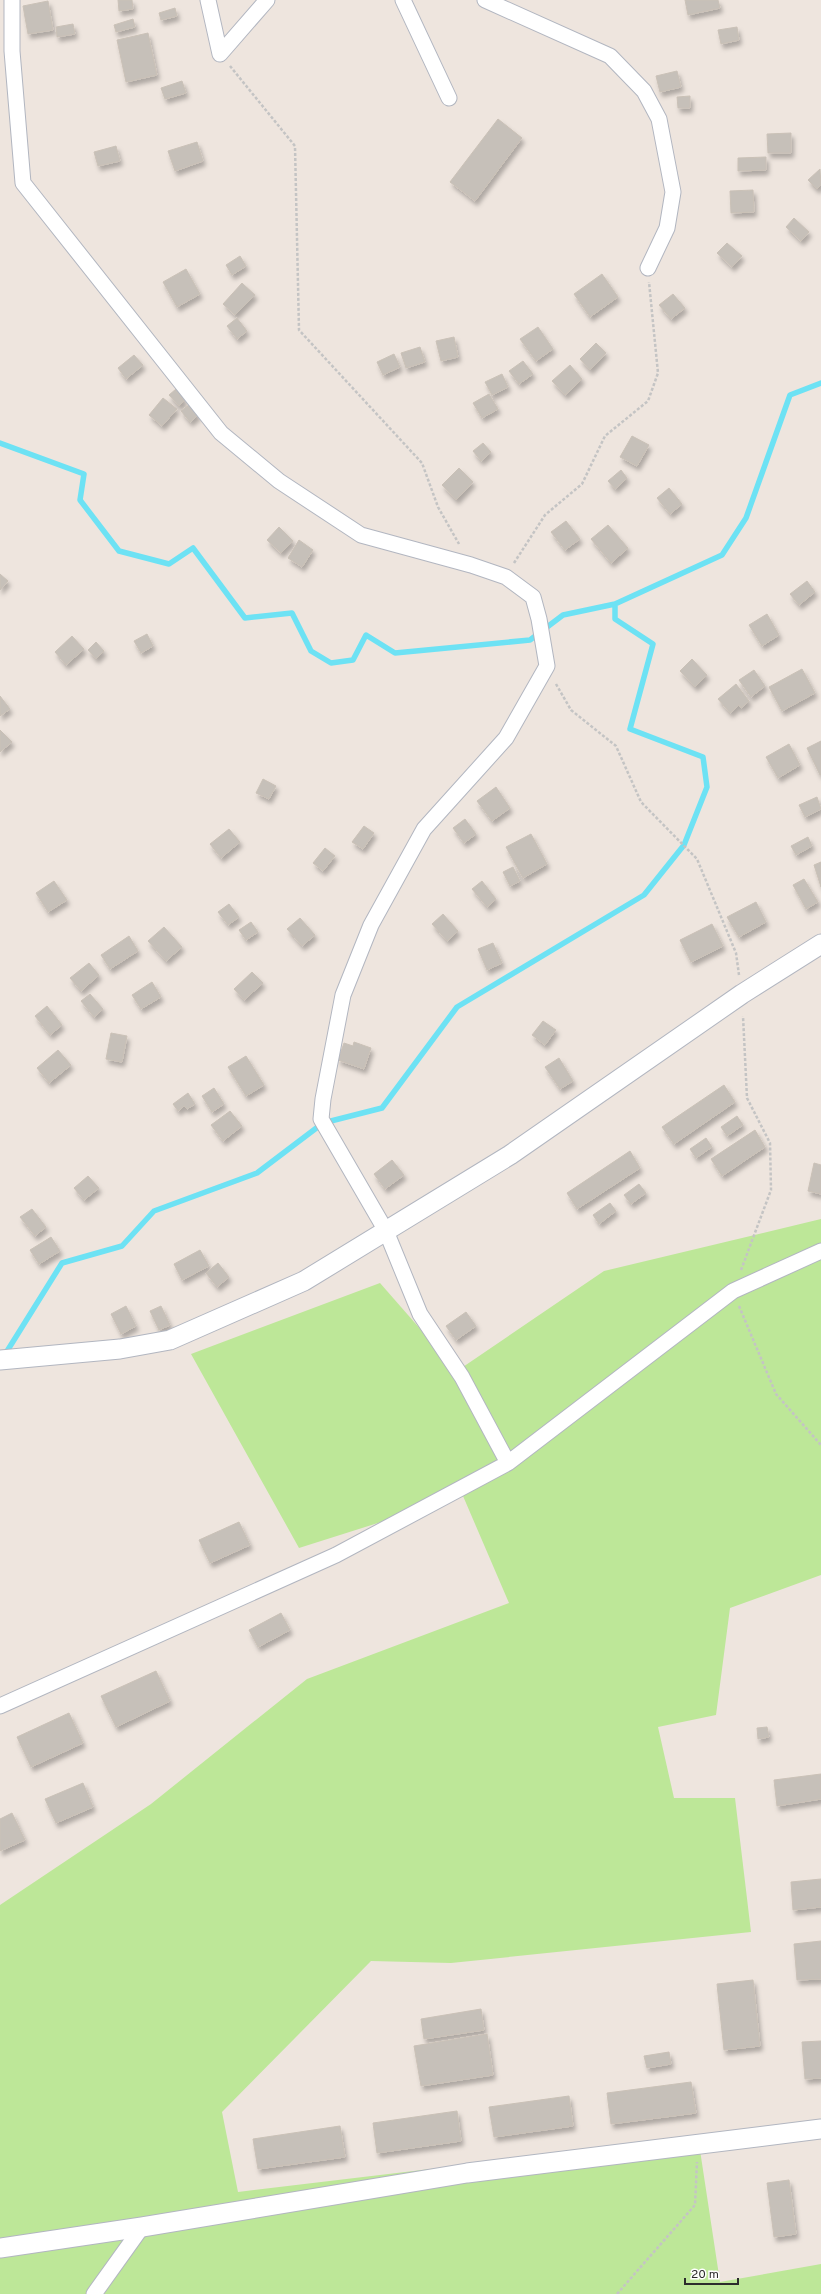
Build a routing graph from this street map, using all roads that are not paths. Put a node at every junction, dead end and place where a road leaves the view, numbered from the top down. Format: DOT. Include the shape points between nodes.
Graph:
graph roads {
  1 [pos="12,0"];
  2 [pos="208,0"];
  3 [pos="267,0"];
  4 [pos="403,0"];
  5 [pos="485,0"];
  6 [pos="449,98"];
  7 [pos="648,268"];
  8 [pos="821,944"];
  9 [pos="386,1231"];
  10 [pos="821,1251"];
  11 [pos="0,1360"];
  12 [pos="508,1463"];
  13 [pos="0,1706"];
  14 [pos="821,2129"];
  15 [pos="142,2227"];
  16 [pos="0,2248"];
  17 [pos="94,2294"];
  1 -- 9 [label="street" via="12,50 23,183 221,433 279,481 361,536 506,578 533,597 547,666 506,738 424,829 371,925 343,995 321,1119"];
  2 -- 3 [label="street" via="220,54"];
  4 -- 6 [label="street"];
  5 -- 7 [label="street" via="610,56 644,91 659,119 673,192 667,228"];
  8 -- 9 [label="street" via="742,994 528,1143"];
  9 -- 11 [label="street" via="304,1281 170,1340 120,1349"];
  9 -- 12 [label="street" via="420,1314 462,1377"];
  10 -- 12 [label="street" via="733,1291"];
  12 -- 13 [label="street" via="336,1555"];
  14 -- 15 [label="street" via="467,2173"];
  15 -- 16 [label="street"];
  15 -- 17 [label="street"];
}
